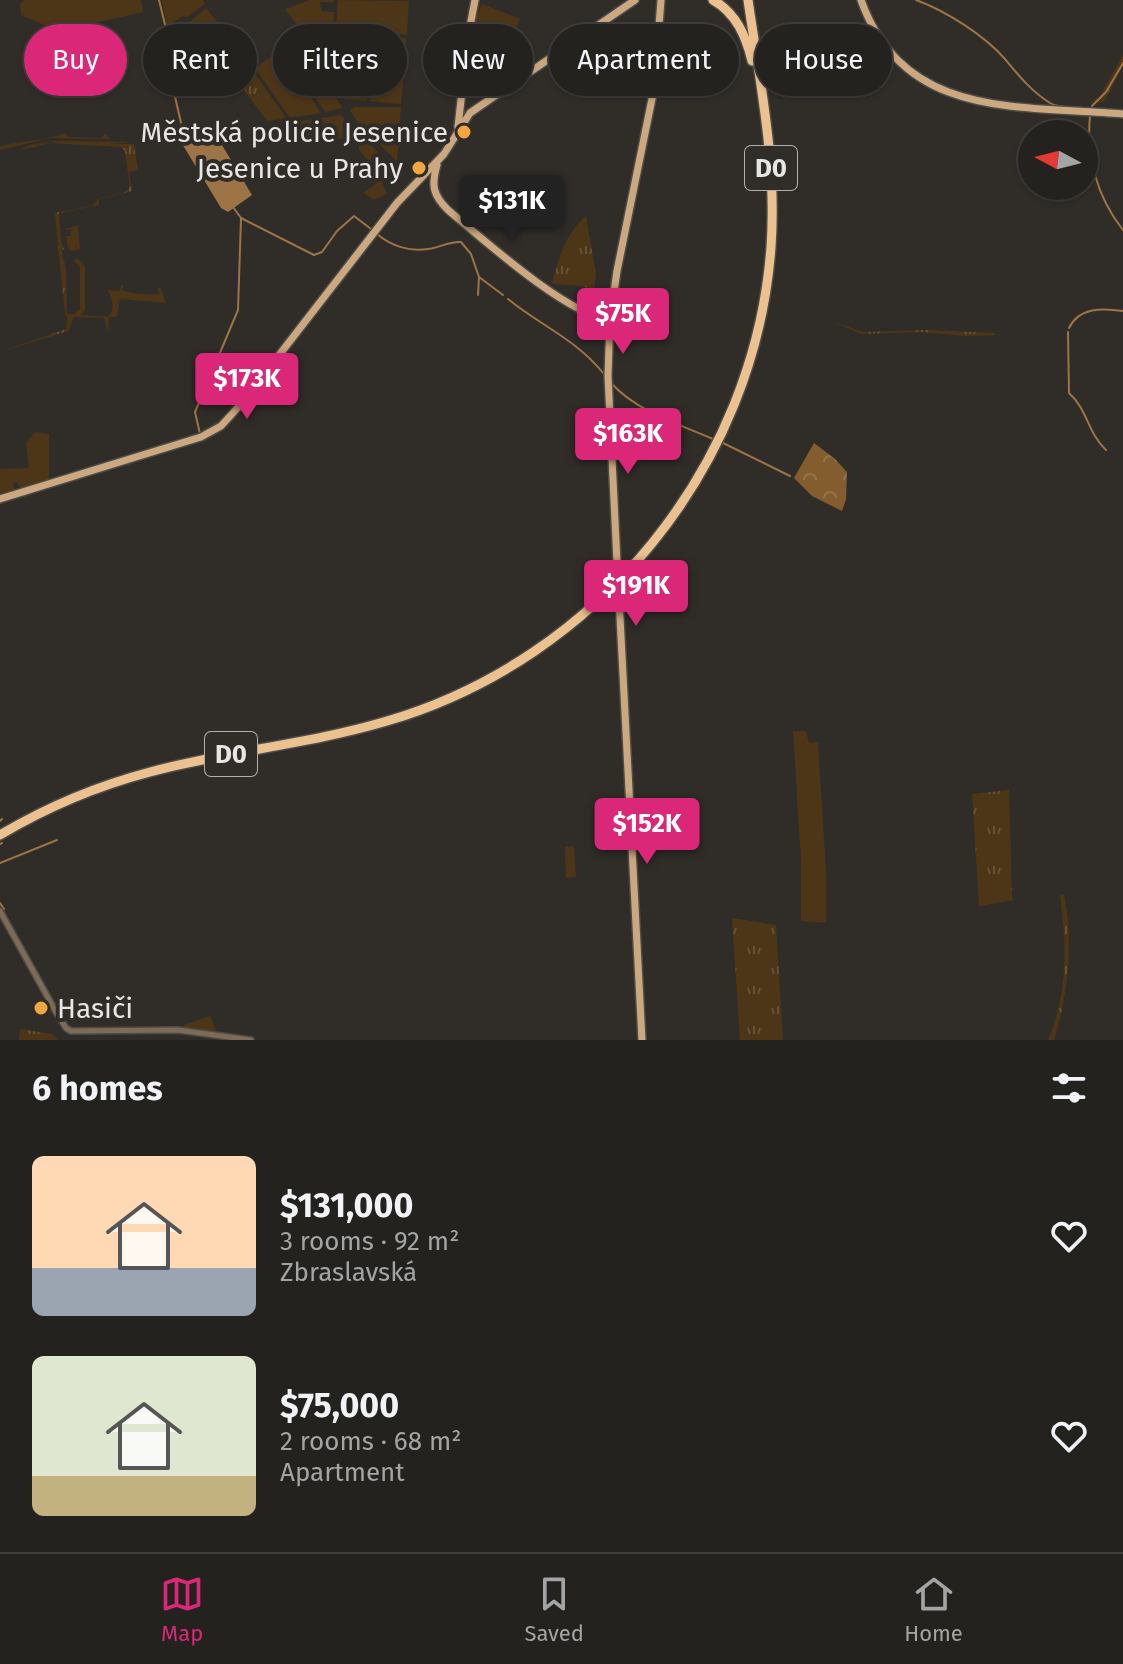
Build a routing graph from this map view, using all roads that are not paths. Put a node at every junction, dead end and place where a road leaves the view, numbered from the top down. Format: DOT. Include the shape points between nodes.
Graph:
graph roads {
  1 [pos="475,0"];
  2 [pos="635,0"];
  3 [pos="713,0"];
  4 [pos="745,0"];
  5 [pos="861,0"];
  6 [pos="660,2"];
  7 [pos="752,61"];
  8 [pos="462,99"];
  9 [pos="476,108"];
  10 [pos="1123,114"];
  11 [pos="459,129"];
  12 [pos="436,163"];
  13 [pos="612,304"];
  14 [pos="596,318"];
  15 [pos="610,320"];
  16 [pos="721,429"];
  17 [pos="712,448"];
  18 [pos="0,499"];
  19 [pos="0,829"];
  20 [pos="0,835"];
  21 [pos="0,911"];
  22 [pos="203,1037"];
  23 [pos="251,1040"];
  24 [pos="642,1040"];
  1 -- 8 [label="main road"];
  2 -- 9 [label="main road"];
  3 -- 7 [label="highway" via="737,22"];
  4 -- 7 [label="highway, D0"];
  4 -- 16 [label="highway, D0" via="769,141 772,231 760,322 745,377"];
  5 -- 10 [label="main road" via="889,50 943,91 987,103"];
  6 -- 13 [label="main road" via="653,100"];
  7 -- 16 [label="highway, D0" via="766,175 765,250 748,347"];
  8 -- 9 [label="main road"];
  8 -- 11 [label="main road"];
  9 -- 11 [label="main road"];
  11 -- 12 [label="main road"];
  12 -- 14 [label="main road" via="432,184 438,200 482,239"];
  12 -- 18 [label="main road" via="397,203 221,426 189,442"];
  13 -- 14 [label="main road"];
  13 -- 15 [label="main road"];
  14 -- 15 [label="main road"];
  15 -- 24 [label="main road, bridge" via="608,376"];
  16 -- 17 [label="highway, D0"];
  17 -- 19 [label="highway, D0" via="624,570 572,618 497,669 445,695 373,720 121,774 71,792"];
  17 -- 20 [label="highway, D0" via="678,511 627,574 553,639 491,678 423,710 373,725 114,782"];
  21 -- 22 [label="street" via="68,1030 146,1029"];
  22 -- 23 [label="street"];
}
